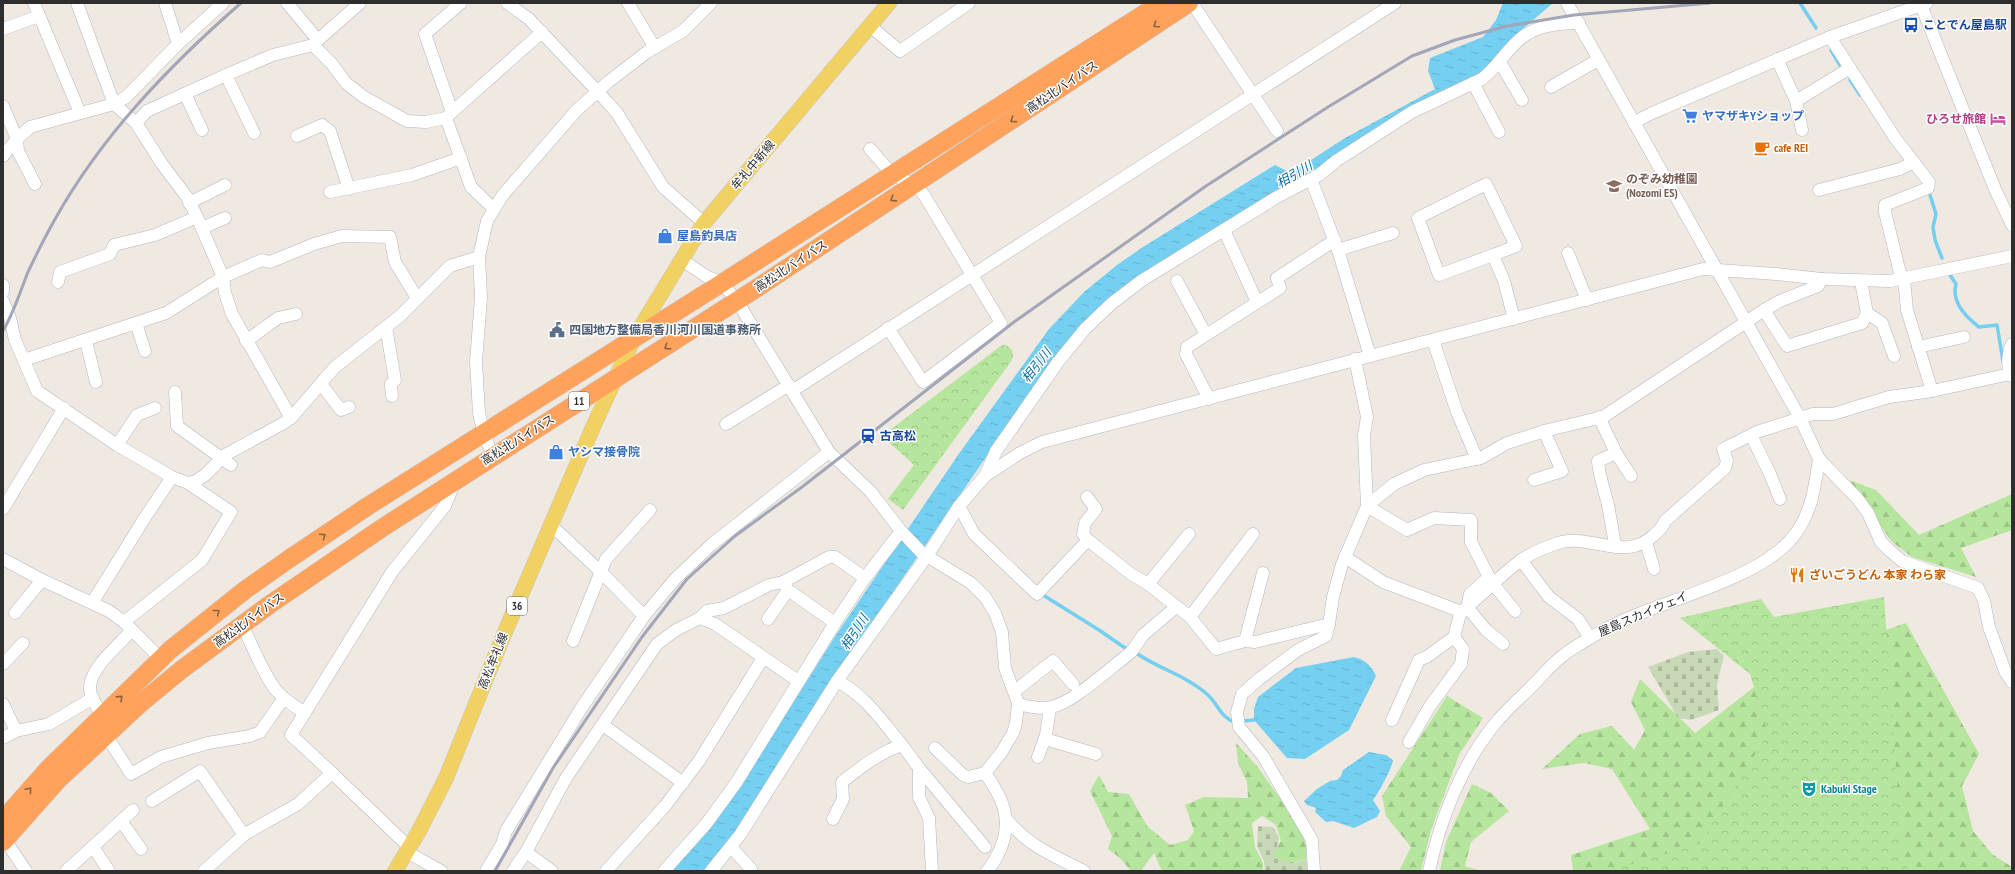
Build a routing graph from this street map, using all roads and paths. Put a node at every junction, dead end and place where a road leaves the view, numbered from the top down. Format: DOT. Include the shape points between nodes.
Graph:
graph roads {
  1 [pos="34,3"];
  2 [pos="165,3"];
  3 [pos="223,3"];
  4 [pos="287,3"];
  5 [pos="360,3"];
  6 [pos="461,3"];
  7 [pos="507,3"];
  8 [pos="628,3"];
  9 [pos="711,3"];
  10 [pos="889,3"];
  11 [pos="969,3"];
  12 [pos="1161,3"];
  13 [pos="1189,3"];
  14 [pos="1192,3"];
  15 [pos="1394,3"];
  16 [pos="1567,3"];
  17 [pos="80,4"];
  18 [pos="1924,4"];
  19 [pos="39,16"];
  20 [pos="1579,23"];
  21 [pos="870,26"];
  22 [pos="3,30"];
  23 [pos="542,32"];
  24 [pos="1830,37"];
  25 [pos="315,43"];
  26 [pos="178,44"];
  27 [pos="655,48"];
  28 [pos="1777,59"];
  29 [pos="1598,60"];
  30 [pos="1500,62"];
  31 [pos="1850,68"];
  32 [pos="226,75"];
  33 [pos="1473,83"];
  34 [pos="1551,87"];
  35 [pos="598,92"];
  36 [pos="185,94"];
  37 [pos="1253,94"];
  38 [pos="1522,100"];
  39 [pos="1796,101"];
  40 [pos="114,104"];
  41 [pos="3,106"];
  42 [pos="80,113"];
  43 [pos="449,115"];
  44 [pos="1635,122"];
  45 [pos="136,123"];
  46 [pos="202,130"];
  47 [pos="1802,130"];
  48 [pos="1277,131"];
  49 [pos="1499,132"];
  50 [pos="254,133"];
  51 [pos="297,136"];
  52 [pos="17,139"];
  53 [pos="870,149"];
  54 [pos="3,156"];
  55 [pos="461,158"];
  56 [pos="1914,162"];
  57 [pos="893,175"];
  58 [pos="1311,179"];
  59 [pos="35,184"];
  60 [pos="225,185"];
  61 [pos="915,185"];
  62 [pos="349,189"];
  63 [pos="1819,190"];
  64 [pos="330,192"];
  65 [pos="189,203"];
  66 [pos="494,209"];
  67 [pos="225,218"];
  68 [pos="200,222"];
  69 [pos="704,223"];
  70 [pos="2012,225"];
  71 [pos="1224,230"];
  72 [pos="1393,234"];
  73 [pos="1337,245"];
  74 [pos="1568,253"];
  75 [pos="1493,255"];
  76 [pos="2012,256"];
  77 [pos="478,257"];
  78 [pos="682,260"];
  79 [pos="1718,269"];
  80 [pos="57,272"];
  81 [pos="971,275"];
  82 [pos="223,277"];
  83 [pos="1822,279"];
  84 [pos="1904,280"];
  85 [pos="1177,281"];
  86 [pos="1861,282"];
  87 [pos="722,283"];
  88 [pos="3,286"];
  89 [pos="3,292"];
  90 [pos="417,298"];
  91 [pos="1587,300"];
  92 [pos="737,301"];
  93 [pos="3,302"];
  94 [pos="1257,302"];
  95 [pos="1764,310"];
  96 [pos="1867,313"];
  97 [pos="296,314"];
  98 [pos="1514,319"];
  99 [pos="1746,322"];
  100 [pos="136,323"];
  101 [pos="386,327"];
  102 [pos="888,328"];
  103 [pos="1206,335"];
  104 [pos="1964,337"];
  105 [pos="634,338"];
  106 [pos="1432,340"];
  107 [pos="86,341"];
  108 [pos="246,341"];
  109 [pos="2012,344"];
  110 [pos="1918,346"];
  111 [pos="145,350"];
  112 [pos="1370,356"];
  113 [pos="1894,356"];
  114 [pos="1356,359"];
  115 [pos="24,360"];
  116 [pos="2011,375"];
  117 [pos="617,377"];
  118 [pos="96,382"];
  119 [pos="321,384"];
  120 [pos="791,388"];
  121 [pos="1932,391"];
  122 [pos="175,392"];
  123 [pos="392,396"];
  124 [pos="1209,399"];
  125 [pos="350,407"];
  126 [pos="64,408"];
  127 [pos="155,408"];
  128 [pos="1599,417"];
  129 [pos="291,418"];
  130 [pos="1800,418"];
  131 [pos="726,424"];
  132 [pos="1544,431"];
  133 [pos="484,434"];
  134 [pos="1751,435"];
  135 [pos="117,445"];
  136 [pos="829,452"];
  137 [pos="1616,454"];
  138 [pos="493,456"];
  139 [pos="1477,459"];
  140 [pos="1819,459"];
  141 [pos="226,462"];
  142 [pos="985,476"];
  143 [pos="1631,476"];
  144 [pos="172,477"];
  145 [pos="455,480"];
  146 [pos="1534,480"];
  147 [pos="188,483"];
  148 [pos="7,489"];
  149 [pos="1087,497"];
  150 [pos="1780,499"];
  151 [pos="959,506"];
  152 [pos="1367,506"];
  153 [pos="3,509"];
  154 [pos="650,510"];
  155 [pos="551,526"];
  156 [pos="902,533"];
  157 [pos="1189,534"];
  158 [pos="1253,534"];
  159 [pos="1088,540"];
  160 [pos="1646,542"];
  161 [pos="1616,547"];
  162 [pos="924,554"];
  163 [pos="1345,557"];
  164 [pos="3,559"];
  165 [pos="1521,560"];
  166 [pos="1654,569"];
  167 [pos="601,572"];
  168 [pos="1264,573"];
  169 [pos="865,578"];
  170 [pos="42,580"];
  171 [pos="1148,584"];
  172 [pos="1494,585"];
  173 [pos="786,586"];
  174 [pos="92,603"];
  175 [pos="1176,607"];
  176 [pos="1465,610"];
  177 [pos="1515,611"];
  178 [pos="15,613"];
  179 [pos="644,616"];
  180 [pos="1190,617"];
  181 [pos="700,618"];
  182 [pos="768,619"];
  183 [pos="835,623"];
  184 [pos="1330,624"];
  185 [pos="242,625"];
  186 [pos="128,626"];
  187 [pos="1454,637"];
  188 [pos="1590,638"];
  189 [pos="573,641"];
  190 [pos="1245,641"];
  191 [pos="23,643"];
  192 [pos="1503,644"];
  193 [pos="763,658"];
  194 [pos="161,659"];
  195 [pos="3,664"];
  196 [pos="798,681"];
  197 [pos="837,681"];
  198 [pos="2012,682"];
  199 [pos="1072,684"];
  200 [pos="1016,697"];
  201 [pos="92,698"];
  202 [pos="284,698"];
  203 [pos="3,704"];
  204 [pos="1050,708"];
  205 [pos="304,714"];
  206 [pos="102,716"];
  207 [pos="1392,720"];
  208 [pos="603,725"];
  209 [pos="16,731"];
  210 [pos="104,737"];
  211 [pos="3,738"];
  212 [pos="1045,739"];
  213 [pos="1409,742"];
  214 [pos="902,745"];
  215 [pos="934,748"];
  216 [pos="1096,754"];
  217 [pos="1038,757"];
  218 [pos="919,768"];
  219 [pos="332,773"];
  220 [pos="985,773"];
  221 [pos="683,783"];
  222 [pos="152,801"];
  223 [pos="132,810"];
  224 [pos="833,819"];
  225 [pos="3,820"];
  226 [pos="1006,820"];
  227 [pos="121,821"];
  228 [pos="244,835"];
  229 [pos="4,840"];
  230 [pos="93,846"];
  231 [pos="731,847"];
  232 [pos="986,847"];
  233 [pos="141,850"];
  234 [pos="408,850"];
  235 [pos="526,852"];
  236 [pos="753,867"];
  237 [pos="26,871"];
  238 [pos="66,871"];
  239 [pos="109,871"];
  240 [pos="204,871"];
  241 [pos="395,871"];
  242 [pos="441,871"];
  243 [pos="486,871"];
  244 [pos="513,871"];
  245 [pos="552,871"];
  246 [pos="606,871"];
  247 [pos="664,871"];
  248 [pos="711,871"];
  249 [pos="932,871"];
  250 [pos="987,871"];
  251 [pos="1084,871"];
  252 [pos="1314,871"];
  253 [pos="1429,871"];
  1 -- 19 [label="street"];
  2 -- 26 [label="street"];
  3 -- 26 [label="street"];
  4 -- 25 [label="street"];
  5 -- 25 [label="street"];
  6 -- 43 [label="street" via="425,34"];
  7 -- 23 [label="street"];
  8 -- 27 [label="street"];
  9 -- 27 [label="street" via="683,31"];
  10 -- 21 [label="main road, 牟礼中新線"];
  11 -- 21 [label="street" via="900,51"];
  12 -- 57 [label="highway, 高松北バイパス / 11"];
  13 -- 61 [label="highway, 高松北バイパス / 11, one-way"];
  14 -- 37 [label="street"];
  15 -- 37 [label="street"];
  16 -- 20 [label="street"];
  17 -- 40 [label="street"];
  18 -- 24 [label="street"];
  18 -- 70 [label="street" via="1995,189"];
  19 -- 22 [label="street"];
  19 -- 42 [label="street"];
  20 -- 29 [label="street"];
  20 -- 30 [label="street" via="1554,24 1530,32 1520,38"];
  21 -- 69 [label="main road, 牟礼中新線"];
  23 -- 35 [label="street"];
  23 -- 43 [label="street"];
  24 -- 28 [label="street"];
  24 -- 31 [label="street"];
  25 -- 32 [label="street" via="273,55"];
  25 -- 43 [label="street" via="346,83 364,97 407,121 426,122"];
  26 -- 40 [label="street" via="126,97"];
  27 -- 35 [label="street"];
  28 -- 39 [label="street"];
  28 -- 44 [label="street"];
  29 -- 34 [label="street"];
  29 -- 44 [label="street"];
  30 -- 33 [label="street" via="1491,72"];
  30 -- 38 [label="street"];
  31 -- 39 [label="street"];
  31 -- 56 [label="street" via="1895,138"];
  32 -- 36 [label="street"];
  32 -- 50 [label="street"];
  33 -- 49 [label="street"];
  33 -- 58 [label="street" via="1412,112"];
  35 -- 66 [label="street" via="549,141"];
  35 -- 69 [label="street" via="617,113 663,187"];
  36 -- 45 [label="street" via="147,111"];
  36 -- 46 [label="street"];
  37 -- 48 [label="street"];
  37 -- 81 [label="street"];
  39 -- 47 [label="street"];
  40 -- 42 [label="street"];
  40 -- 45 [label="street"];
  41 -- 52 [label="street"];
  42 -- 52 [label="street" via="30,127"];
  43 -- 55 [label="street"];
  44 -- 79 [label="street"];
  45 -- 65 [label="street"];
  51 -- 62 [label="street" via="322,125 330,131"];
  52 -- 54 [label="street"];
  52 -- 59 [label="street" via="18,151"];
  53 -- 57 [label="street"];
  55 -- 62 [label="street" via="412,175"];
  55 -- 66 [label="street" via="471,187"];
  56 -- 63 [label="street" via="1900,169"];
  56 -- 84 [label="street" via="1929,182 1928,188 1885,205 1894,250"];
  57 -- 61 [label="street"];
  57 -- 87 [label="highway, 高松北バイパス / 11"];
  58 -- 71 [label="street"];
  58 -- 73 [label="street"];
  60 -- 65 [label="street"];
  61 -- 81 [label="street" via="947,231"];
  61 -- 92 [label="highway, 高松北バイパス / 11, one-way"];
  62 -- 64 [label="street"];
  65 -- 68 [label="street"];
  66 -- 77 [label="street" via="487,221"];
  67 -- 68 [label="street"];
  68 -- 80 [label="street" via="114,245 110,254"];
  68 -- 82 [label="street"];
  69 -- 78 [label="main road, 牟礼中新線"];
  71 -- 94 [label="street"];
  71 -- 142 [label="street" via="1141,281 1111,304 1058,362 996,451"];
  72 -- 73 [label="street"];
  73 -- 94 [label="street" via="1277,278 1280,288"];
  73 -- 112 [label="street"];
  74 -- 91 [label="street"];
  75 -- 75 [label="street" via="1516,246 1486,184 1418,218 1439,275"];
  75 -- 98 [label="street" via="1504,281"];
  76 -- 84 [label="street"];
  77 -- 90 [label="street" via="450,266"];
  77 -- 133 [label="street" via="481,297 476,362 479,412"];
  78 -- 87 [label="street"];
  78 -- 105 [label="main road, 牟礼中新線"];
  79 -- 83 [label="street"];
  79 -- 91 [label="street" via="1703,269"];
  79 -- 99 [label="street"];
  81 -- 102 [label="street"];
  81 -- 102 [label="street" via="1001,323 923,382"];
  82 -- 90 [label="street" via="262,260 270,262 342,236 390,237 395,262"];
  82 -- 100 [label="street" via="166,313"];
  82 -- 108 [label="street" via="232,314"];
  83 -- 86 [label="street"];
  83 -- 95 [label="street" via="1818,286"];
  84 -- 86 [label="street"];
  84 -- 110 [label="street" via="1907,310"];
  85 -- 103 [label="street"];
  86 -- 96 [label="street"];
  87 -- 92 [label="street"];
  87 -- 105 [label="highway, 高松北バイパス / 11"];
  88 -- 89 [label="street"];
  90 -- 101 [label="street"];
  91 -- 98 [label="street"];
  92 -- 117 [label="highway, 高松北バイパス / 11, one-way"];
  92 -- 120 [label="street"];
  93 -- 115 [label="street"];
  94 -- 103 [label="street"];
  95 -- 96 [label="street" via="1787,346 1862,323"];
  95 -- 99 [label="street"];
  96 -- 113 [label="street" via="1882,323"];
  97 -- 108 [label="street" via="278,318"];
  98 -- 106 [label="street"];
  99 -- 128 [label="street" via="1615,411"];
  99 -- 130 [label="street"];
  100 -- 107 [label="street"];
  100 -- 111 [label="street"];
  101 -- 119 [label="street" via="340,363"];
  101 -- 123 [label="street" via="395,380 391,384"];
  102 -- 120 [label="street"];
  103 -- 124 [label="street" via="1187,347 1186,354"];
  104 -- 110 [label="street"];
  105 -- 117 [label="main road, 高松牟礼線 / 36"];
  105 -- 133 [label="highway, 高松北バイパス / 11"];
  106 -- 112 [label="street"];
  106 -- 139 [label="street"];
  107 -- 115 [label="street"];
  107 -- 118 [label="street"];
  108 -- 129 [label="street"];
  109 -- 116 [label="street" via="2008,366"];
  110 -- 121 [label="street"];
  112 -- 114 [label="street"];
  114 -- 124 [label="street"];
  114 -- 152 [label="street" via="1367,417 1364,435"];
  115 -- 126 [label="street" via="37,391"];
  116 -- 121 [label="street"];
  117 -- 138 [label="highway, 高松北バイパス / 11"];
  117 -- 155 [label="main road, 高松牟礼線 / 36"];
  119 -- 125 [label="street" via="341,410"];
  119 -- 129 [label="street"];
  120 -- 131 [label="street"];
  120 -- 136 [label="street"];
  121 -- 130 [label="street" via="1889,397 1833,414 1813,414"];
  122 -- 141 [label="street" via="177,426"];
  124 -- 142 [label="street" via="1042,442"];
  126 -- 135 [label="street"];
  126 -- 148 [label="street"];
  127 -- 135 [label="street" via="136,415"];
  128 -- 132 [label="street"];
  128 -- 137 [label="street"];
  129 -- 141 [label="street" via="243,444"];
  130 -- 134 [label="street"];
  130 -- 140 [label="street"];
  132 -- 139 [label="street" via="1507,443"];
  132 -- 146 [label="street" via="1562,471"];
  133 -- 138 [label="street"];
  194 -- 133 [label="highway, 高松北バイパス / 11, one-way" via="202,624 289,559"];
  134 -- 150 [label="street"];
  134 -- 160 [label="street" via="1723,449 1727,461 1725,468 1665,521 1658,532"];
  135 -- 144 [label="street"];
  136 -- 156 [label="street" via="871,492"];
  136 -- 179 [label="street" via="712,544 676,578"];
  137 -- 143 [label="street"];
  137 -- 161 [label="street" via="1598,461"];
  138 -- 145 [label="highway, 高松北バイパス / 11"];
  139 -- 152 [label="street" via="1424,470 1394,484"];
  140 -- 188 [label="street, 屋島スカイウェイ" via="1811,506 1797,533 1783,549 1765,562 1622,621"];
  140 -- 198 [label="street" via="1857,498 1868,513 1881,542 1902,561 1978,588 1984,601 1989,627 2005,671"];
  141 -- 147 [label="street" via="196,481"];
  142 -- 151 [label="street"];
  144 -- 147 [label="street"];
  144 -- 174 [label="street"];
  145 -- 185 [label="highway, 高松北バイパス / 11"];
  145 -- 205 [label="street" via="445,506 392,572"];
  147 -- 186 [label="street" via="231,512 202,560"];
  148 -- 153 [label="street"];
  149 -- 159 [label="street" via="1096,509 1085,523 1083,534"];
  151 -- 159 [label="street" via="974,534 1037,594"];
  151 -- 162 [label="street"];
  152 -- 163 [label="street"];
  152 -- 176 [label="street" via="1407,530 1434,518 1470,520 1470,542 1489,577 1470,594"];
  154 -- 167 [label="street" via="606,559"];
  155 -- 167 [label="street"];
  155 -- 234 [label="main road, 高松牟礼線 / 36" via="446,778"];
  156 -- 162 [label="street"];
  156 -- 169 [label="street"];
  157 -- 171 [label="street"];
  158 -- 180 [label="street"];
  159 -- 171 [label="street"];
  160 -- 161 [label="street" via="1630,548"];
  160 -- 166 [label="street"];
  161 -- 165 [label="street" via="1567,541 1556,543"];
  162 -- 197 [label="street"];
  162 -- 200 [label="street" via="971,583 985,597 995,613 1002,632 1005,668"];
  163 -- 176 [label="street" via="1383,582"];
  163 -- 184 [label="street" via="1333,597"];
  164 -- 170 [label="street"];
  165 -- 172 [label="street"];
  165 -- 188 [label="street" via="1549,597 1578,619"];
  167 -- 179 [label="street"];
  167 -- 189 [label="street"];
  168 -- 190 [label="street"];
  169 -- 173 [label="street" via="835,558 828,557"];
  169 -- 183 [label="street"];
  170 -- 174 [label="street"];
  170 -- 178 [label="street"];
  171 -- 175 [label="street"];
  172 -- 176 [label="street"];
  172 -- 177 [label="street"];
  173 -- 181 [label="street" via="769,585 724,608 707,611"];
  173 -- 182 [label="street"];
  173 -- 183 [label="street"];
  174 -- 186 [label="street"];
  175 -- 180 [label="street"];
  175 -- 204 [label="street" via="1143,635 1125,657 1079,692"];
  176 -- 187 [label="street"];
  176 -- 192 [label="street"];
  179 -- 243 [label="street" via="582,707 506,831 502,844"];
  180 -- 190 [label="street" via="1216,649"];
  181 -- 193 [label="street" via="715,624"];
  181 -- 208 [label="street" via="676,630 657,644"];
  183 -- 196 [label="street"];
  184 -- 190 [label="street" via="1255,642"];
  184 -- 252 [label="street" via="1326,636 1283,661 1242,694 1237,712 1239,727 1263,756 1312,840"];
  185 -- 202 [label="street" via="263,670"];
  185 -- 210 [label="highway, 高松北バイパス / 11" via="146,698"];
  186 -- 194 [label="street"];
  186 -- 201 [label="street" via="94,672 90,685"];
  187 -- 207 [label="street" via="1419,660"];
  187 -- 213 [label="street" via="1463,649 1460,664 1430,706"];
  188 -- 253 [label="street, 屋島スカイウェイ" via="1549,668 1489,731 1451,800 1440,828"];
  191 -- 195 [label="street"];
  193 -- 196 [label="street"];
  193 -- 221 [label="street"];
  206 -- 194 [label="highway, 高松北バイパス / 11, one-way"];
  196 -- 247 [label="street" via="736,783 706,824"];
  197 -- 214 [label="street" via="849,687 873,710"];
  197 -- 231 [label="street"];
  199 -- 200 [label="street" via="1053,662"];
  200 -- 204 [label="street" via="1024,705"];
  200 -- 220 [label="street" via="1016,723 1013,733"];
  201 -- 206 [label="street"];
  201 -- 209 [label="street" via="49,724"];
  202 -- 205 [label="street"];
  202 -- 210 [label="street" via="260,732 208,743 161,757 131,774 111,743"];
  203 -- 209 [label="street"];
  204 -- 212 [label="street"];
  205 -- 219 [label="street" via="291,735"];
  225 -- 206 [label="highway, 高松北バイパス / 11, one-way" via="48,769"];
  208 -- 221 [label="street"];
  208 -- 235 [label="street" via="566,778"];
  209 -- 211 [label="street"];
  210 -- 229 [label="highway, 高松北バイパス / 11" via="58,780"];
  212 -- 216 [label="street"];
  212 -- 217 [label="street"];
  214 -- 218 [label="street"];
  214 -- 224 [label="street" via="861,767 842,782 843,799"];
  215 -- 220 [label="street" via="963,775 968,777"];
  218 -- 232 [label="street"];
  218 -- 249 [label="street" via="919,797 929,818"];
  219 -- 228 [label="street" via="298,804"];
  219 -- 234 [label="street"];
  220 -- 226 [label="street" via="998,791"];
  221 -- 246 [label="street" via="666,806"];
  222 -- 228 [label="street" via="200,771"];
  223 -- 227 [label="street"];
  226 -- 250 [label="street" via="1007,826 1001,847"];
  226 -- 251 [label="street" via="1038,849"];
  227 -- 230 [label="street"];
  227 -- 233 [label="street"];
  228 -- 240 [label="street"];
  229 -- 237 [label="street"];
  230 -- 238 [label="street"];
  230 -- 239 [label="street"];
  231 -- 236 [label="street"];
  231 -- 248 [label="street"];
  234 -- 241 [label="main road, 高松牟礼線 / 36"];
  234 -- 242 [label="street"];
  235 -- 244 [label="street"];
  235 -- 245 [label="street"];
}
